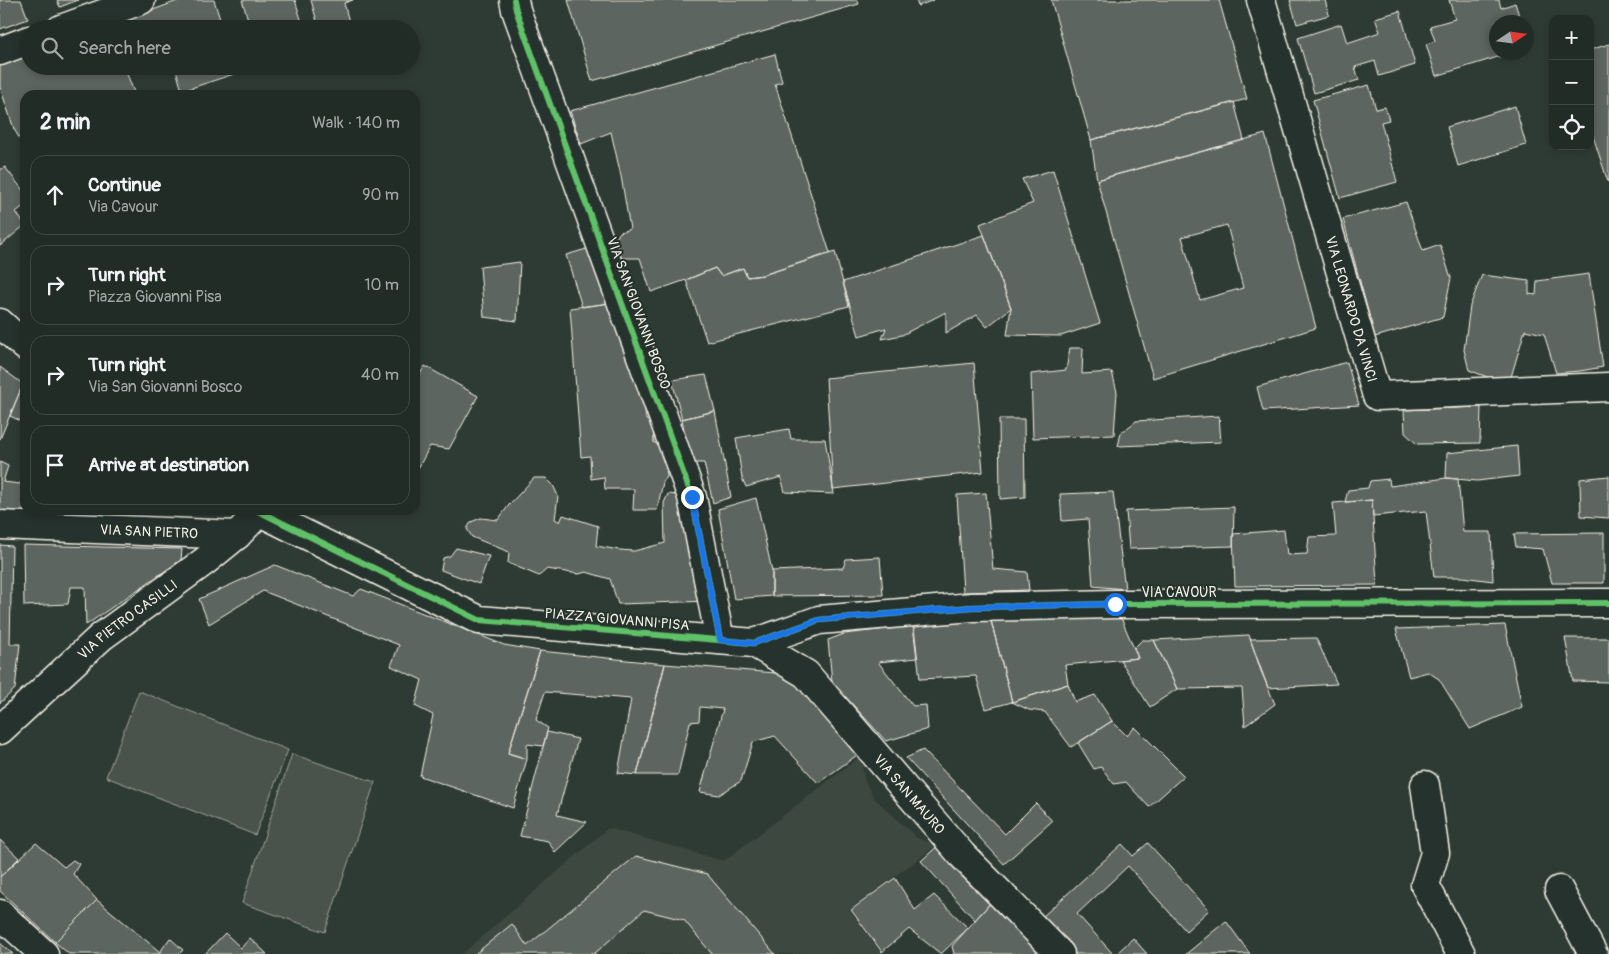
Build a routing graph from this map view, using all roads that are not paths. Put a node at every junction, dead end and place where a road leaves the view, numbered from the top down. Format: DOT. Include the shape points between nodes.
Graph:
graph roads {
  1 [pos="141,0"];
  2 [pos="514,0"];
  3 [pos="1261,0"];
  4 [pos="86,20"];
  5 [pos="20,43"];
  6 [pos="0,51"];
  7 [pos="0,323"];
  8 [pos="20,341"];
  9 [pos="1609,387"];
  10 [pos="254,515"];
  11 [pos="265,515"];
  12 [pos="0,525"];
  13 [pos="236,535"];
  14 [pos="1609,603"];
  15 [pos="720,640"];
  16 [pos="754,643"];
  17 [pos="0,730"];
  18 [pos="1425,785"];
  19 [pos="1559,890"];
  20 [pos="0,914"];
  21 [pos="44,954"];
  22 [pos="1060,954"];
  23 [pos="1461,954"];
  24 [pos="1593,954"];
  1 -- 4 [label="street"];
  2 -- 15 [label="street, VIA SAN GIOVANNI BOSCO" via="692,497"];
  3 -- 9 [label="street, VIA LEONARDO DA VINCI" via="1377,396"];
  5 -- 6 [label="street"];
  7 -- 8 [label="street"];
  10 -- 13 [label="street, VIA PIETRO CASILLI"];
  11 -- 15 [label="street, PIAZZA GIOVANNI PISA" via="479,620"];
  12 -- 13 [label="street, VIA SAN PIETRO"];
  13 -- 17 [label="street, VIA PIETRO CASILLI" via="101,636"];
  14 -- 16 [label="street, VIA CAVOUR" via="972,607 819,620"];
  15 -- 16 [label="street, PIAZZA GIOVANNI PISA"];
  16 -- 22 [label="street, VIA SAN MAURO" via="806,674 962,855"];
  18 -- 23 [label="street" via="1435,853 1425,885"];
  19 -- 24 [label="street"];
  20 -- 21 [label="street"];
}
